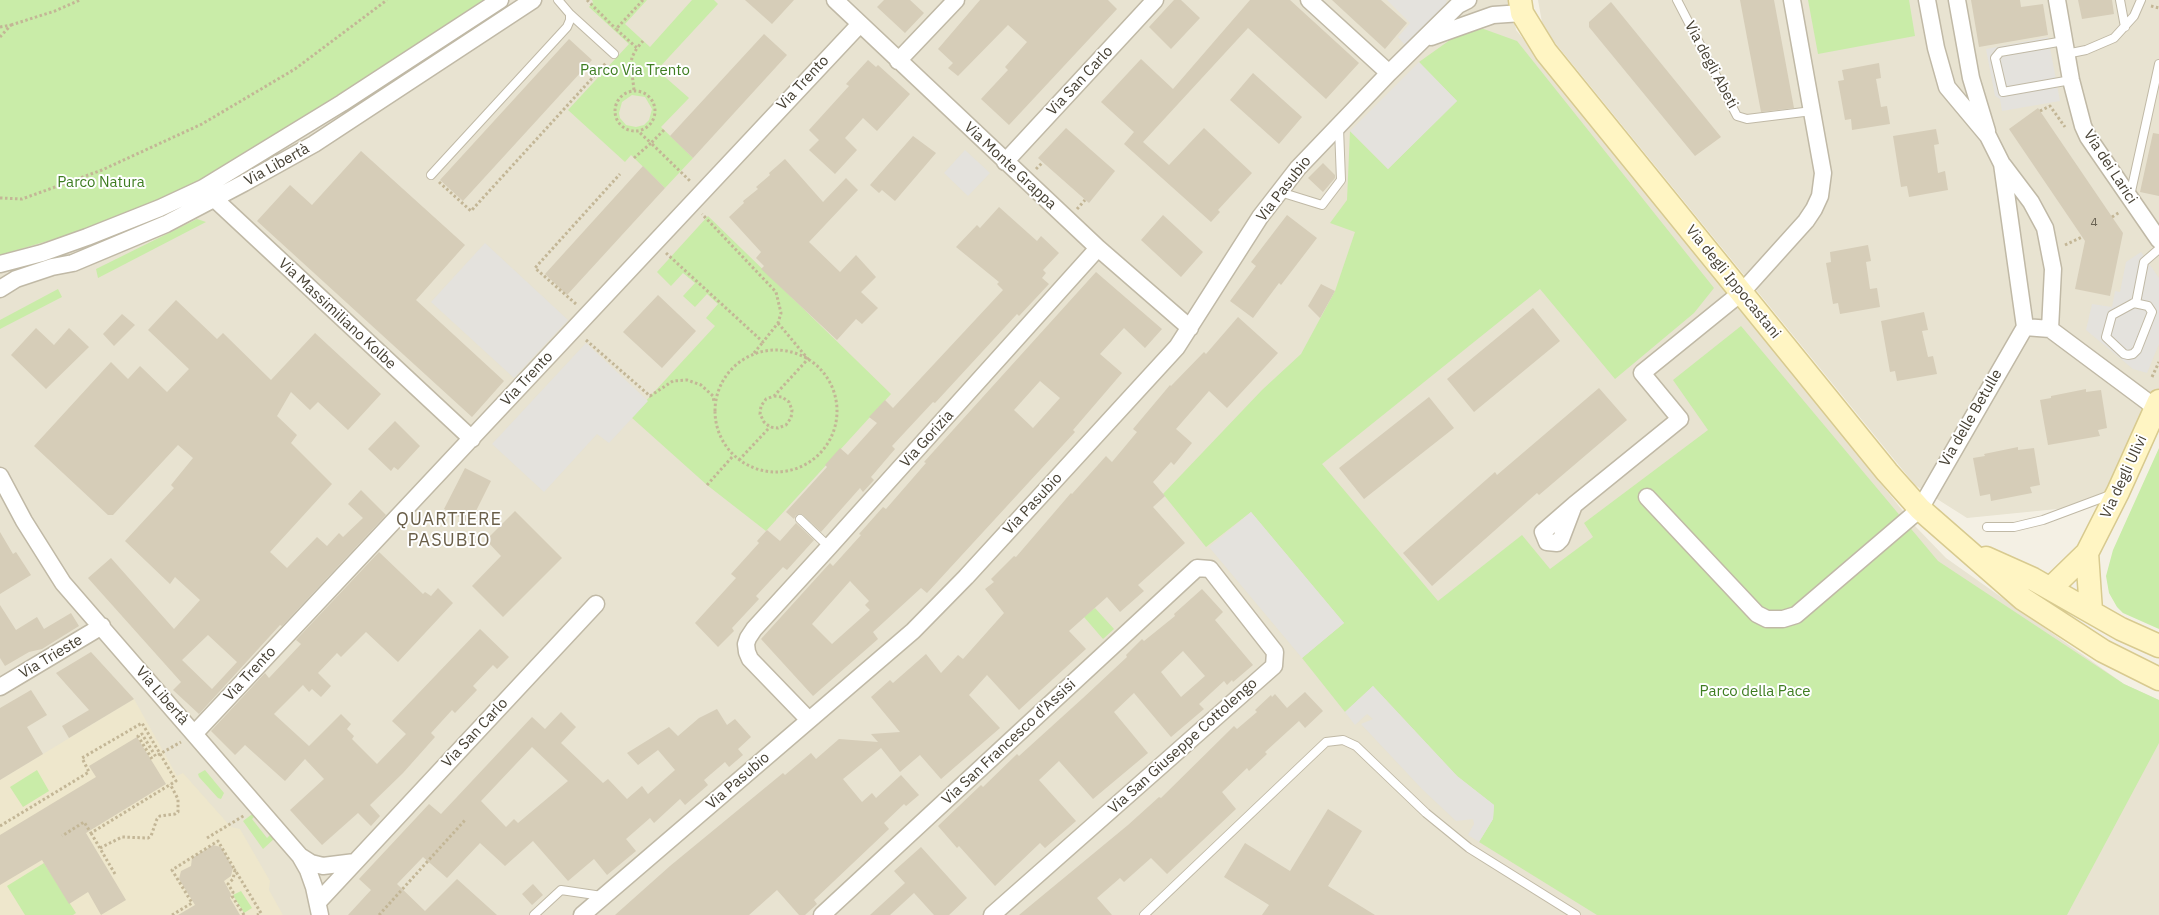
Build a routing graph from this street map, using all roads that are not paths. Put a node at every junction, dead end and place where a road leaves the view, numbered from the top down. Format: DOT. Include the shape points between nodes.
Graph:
graph roads {
  1 [pos="500,0"];
  2 [pos="533,0"];
  3 [pos="558,0"];
  4 [pos="835,0"];
  5 [pos="956,0"];
  6 [pos="1155,0"];
  7 [pos="1309,0"];
  8 [pos="1468,0"];
  9 [pos="1677,0"];
  10 [pos="1792,0"];
  11 [pos="1927,0"];
  12 [pos="1957,0"];
  13 [pos="2057,0"];
  14 [pos="2120,0"];
  15 [pos="2141,0"];
  16 [pos="1521,7"];
  17 [pos="570,14"];
  18 [pos="860,24"];
  19 [pos="2125,27"];
  20 [pos="1425,40"];
  21 [pos="2065,47"];
  22 [pos="614,54"];
  23 [pos="898,61"];
  24 [pos="2159,64"];
  25 [pos="1389,73"];
  26 [pos="2071,80"];
  27 [pos="1812,111"];
  28 [pos="1339,124"];
  29 [pos="1988,136"];
  30 [pos="1005,162"];
  31 [pos="2002,164"];
  32 [pos="431,175"];
  33 [pos="1280,192"];
  34 [pos="208,194"];
  35 [pos="2125,204"];
  36 [pos="2159,240"];
  37 [pos="1098,248"];
  38 [pos="2159,249"];
  39 [pos="0,264"];
  40 [pos="0,289"];
  41 [pos="1742,292"];
  42 [pos="2136,303"];
  43 [pos="2025,327"];
  44 [pos="1190,328"];
  45 [pos="2050,329"];
  46 [pos="2157,404"];
  47 [pos="472,438"];
  48 [pos="0,476"];
  49 [pos="2118,492"];
  50 [pos="1647,497"];
  51 [pos="1574,505"];
  52 [pos="1920,509"];
  53 [pos="800,519"];
  54 [pos="1987,527"];
  55 [pos="830,548"];
  56 [pos="1966,550"];
  57 [pos="2087,553"];
  58 [pos="1197,568"];
  59 [pos="2051,588"];
  60 [pos="596,604"];
  61 [pos="2092,612"];
  62 [pos="2055,619"];
  63 [pos="102,626"];
  64 [pos="2159,646"];
  65 [pos="2159,679"];
  66 [pos="0,688"];
  67 [pos="809,720"];
  68 [pos="194,734"];
  69 [pos="300,856"];
  70 [pos="355,862"];
  71 [pos="604,896"];
  72 [pos="319,909"];
  73 [pos="534,915"];
  74 [pos="582,915"];
  75 [pos="822,915"];
  76 [pos="992,915"];
  77 [pos="1144,915"];
  78 [pos="1576,915"];
  1 -- 34 [label="street, Via Libertà"];
  2 -- 34 [label="street, Via Libertà" via="314,144"];
  3 -- 17 [label="lane"];
  4 -- 18 [label="street, Via Monte Grappa"];
  5 -- 23 [label="street"];
  6 -- 30 [label="street, Via San Carlo"];
  7 -- 25 [label="street"];
  8 -- 20 [label="street, Via Pasubio" via="1458,5"];
  9 -- 27 [label="lane, Via degli Abeti" via="1737,116 1748,119"];
  10 -- 27 [label="street"];
  11 -- 29 [label="street" via="1947,87"];
  12 -- 29 [label="street" via="1971,78"];
  13 -- 21 [label="street, Via dei Larici"];
  14 -- 19 [label="lane"];
  15 -- 19 [label="lane"];
  16 -- 20 [label="street"];
  16 -- 41 [label="street, Via degli Ippocastani" via="1546,52"];
  17 -- 22 [label="lane"];
  17 -- 32 [label="lane" via="567,27"];
  18 -- 23 [label="street, Via Monte Grappa"];
  18 -- 47 [label="street, Via Trento"];
  19 -- 21 [label="lane" via="2106,42"];
  20 -- 25 [label="street, Via Pasubio"];
  21 -- 26 [label="street, Via dei Larici"];
  21 -- 26 [label="lane" via="2000,52 1995,58 2003,92"];
  23 -- 30 [label="street, Via Monte Grappa"];
  24 -- 35 [label="lane"];
  25 -- 28 [label="street, Via Pasubio"];
  26 -- 35 [label="street, Via dei Larici" via="2088,137"];
  27 -- 41 [label="street" via="1823,173 1820,196 1806,221"];
  28 -- 33 [label="street, Via Pasubio"];
  28 -- 33 [label="lane" via="1342,180 1322,205"];
  29 -- 31 [label="street"];
  30 -- 37 [label="street, Via Monte Grappa"];
  31 -- 43 [label="street"];
  31 -- 45 [label="street" via="2031,202 2045,228 2053,269"];
  33 -- 44 [label="street, Via Pasubio"];
  34 -- 39 [label="street, Via Libertà" via="160,208 42,253"];
  34 -- 40 [label="street, Via Libertà" via="166,224 74,262 16,279"];
  34 -- 47 [label="street, Via Massimiliano Kolbe"];
  35 -- 36 [label="street, Via dei Larici"];
  37 -- 44 [label="street, Via Monte Grappa"];
  37 -- 55 [label="street, Via Gorizia"];
  38 -- 42 [label="lane" via="2144,262"];
  41 -- 51 [label="street" via="1642,373 1680,419"];
  41 -- 52 [label="street, Via degli Ippocastani"];
  42 -- 42 [label="lane" via="2148,306 2152,312 2137,350 2126,355 2106,337 2112,315 2128,304"];
  43 -- 45 [label="street"];
  43 -- 52 [label="street, Via delle Betulle"];
  44 -- 67 [label="street, Via Pasubio" via="1171,354 966,577 913,631"];
  45 -- 46 [label="street"];
  46 -- 49 [label="street, Via degli Ulivi"];
  47 -- 68 [label="street, Via Trento"];
  48 -- 63 [label="street, Via Libertà" via="47,560"];
  49 -- 54 [label="lane" via="2043,520 2014,527"];
  49 -- 57 [label="street, Via degli Ulivi"];
  50 -- 52 [label="street, Via delle Betulle" via="1745,604 1767,619 1796,615"];
  52 -- 56 [label="street, Via degli Ippocastani"];
  53 -- 55 [label="lane"];
  55 -- 67 [label="street, Via Gorizia" via="754,629 746,644 750,659"];
  56 -- 59 [label="street"];
  56 -- 62 [label="street, Via degli Ippocastani" via="2023,599"];
  57 -- 59 [label="street, Via degli Ulivi"];
  57 -- 61 [label="street"];
  58 -- 75 [label="street, Via San Francesco d'Assisi"];
  58 -- 76 [label="street, Via San Giuseppe Cottolengo" via="1210,569 1269,644 1275,652 1274,666"];
  59 -- 61 [label="street"];
  59 -- 62 [label="street"];
  60 -- 70 [label="street, Via San Carlo"];
  61 -- 62 [label="street"];
  61 -- 64 [label="street"];
  62 -- 65 [label="street, Via degli Ippocastani" via="2103,651"];
  63 -- 66 [label="street, Via Trieste"];
  63 -- 68 [label="street, Via Libertà"];
  67 -- 71 [label="street, Via Pasubio"];
  68 -- 69 [label="street, Via Libertà"];
  69 -- 70 [label="street" via="323,866"];
  69 -- 72 [label="street, Via Libertà" via="308,870"];
  70 -- 72 [label="street, Via San Carlo"];
  71 -- 73 [label="lane" via="560,890"];
  71 -- 74 [label="street, Via Pasubio"];
  77 -- 78 [label="lane" via="1326,742 1343,740 1356,746 1468,848"];
}
